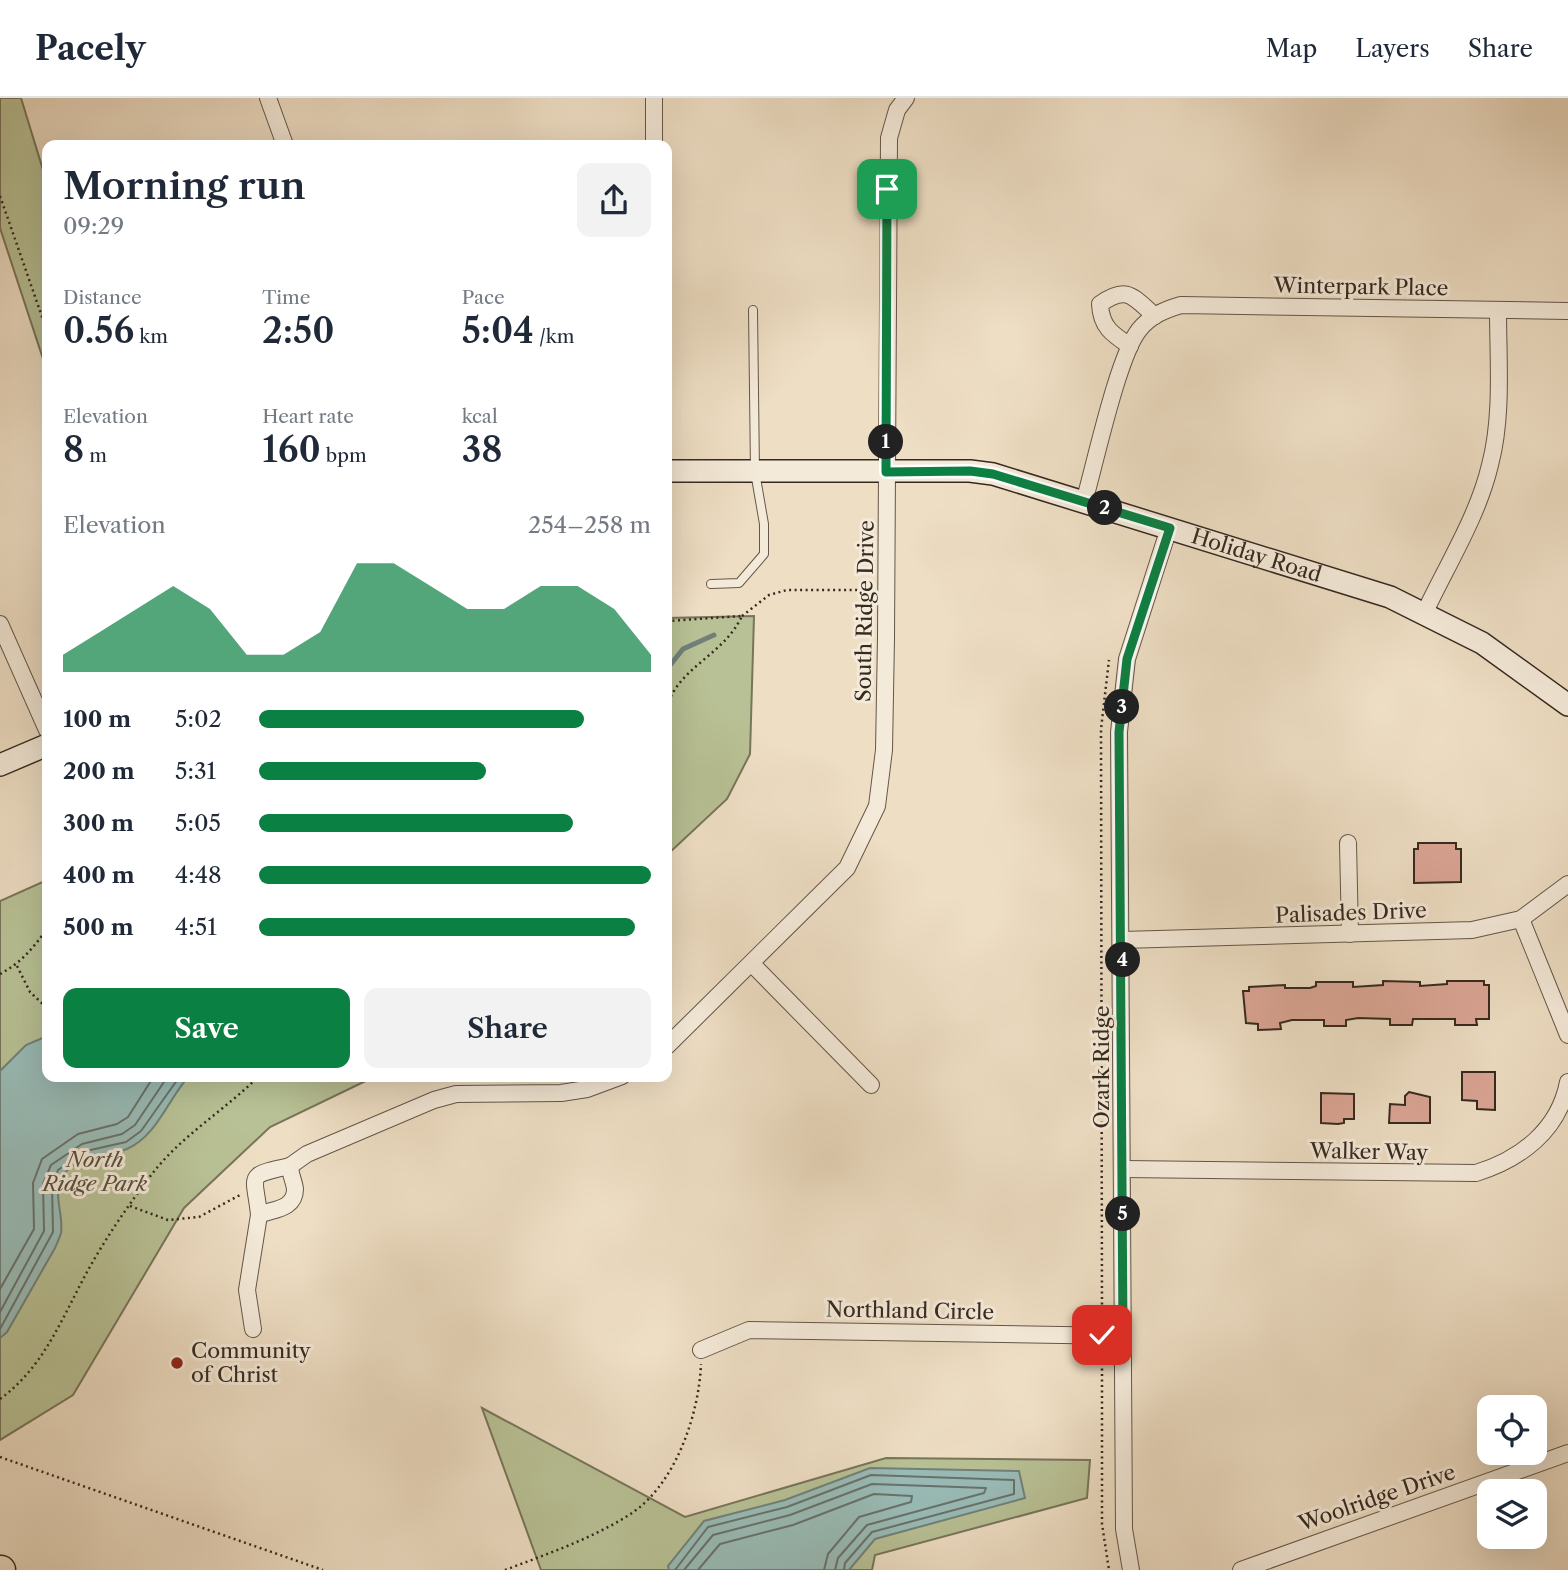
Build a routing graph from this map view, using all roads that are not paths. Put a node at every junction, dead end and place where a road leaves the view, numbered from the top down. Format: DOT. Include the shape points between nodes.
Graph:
graph roads {
  1 [pos="268,98"];
  2 [pos="654,98"];
  3 [pos="906,98"];
  4 [pos="283,140"];
  5 [pos="654,140"];
  6 [pos="753,310"];
  7 [pos="1499,310"];
  8 [pos="1568,311"];
  9 [pos="1155,316"];
  10 [pos="1130,346"];
  11 [pos="672,471"];
  12 [pos="755,472"];
  13 [pos="886,472"];
  14 [pos="1084,502"];
  15 [pos="1170,528"];
  16 [pos="710,584"];
  17 [pos="1425,612"];
  18 [pos="0,624"];
  19 [pos="1568,705"];
  20 [pos="42,719"];
  21 [pos="42,747"];
  22 [pos="0,765"];
  23 [pos="1348,843"];
  24 [pos="1568,884"];
  25 [pos="1521,919"];
  26 [pos="1350,934"];
  27 [pos="1122,940"];
  28 [pos="752,964"];
  29 [pos="1568,1035"];
  30 [pos="672,1041"];
  31 [pos="606,1082"];
  32 [pos="1568,1082"];
  33 [pos="871,1085"];
  34 [pos="290,1166"];
  35 [pos="1124,1169"];
  36 [pos="259,1215"];
  37 [pos="253,1329"];
  38 [pos="1123,1336"];
  39 [pos="701,1350"];
  40 [pos="1568,1453"];
  41 [pos="1131,1570"];
  42 [pos="1241,1570"];
  1 -- 4 [label="street"];
  2 -- 5 [label="street"];
  3 -- 13 [label="street, South Ridge Drive" via="897,110 889,138"];
  6 -- 12 [label="lane"];
  7 -- 8 [label="street, Winterpark Place"];
  7 -- 9 [label="street, Winterpark Place" via="1181,305"];
  7 -- 17 [label="street" via="1497,416 1490,465"];
  9 -- 10 [label="street" via="1137,332"];
  9 -- 10 [label="street" via="1129,294 1116,293 1100,304 1100,318 1109,332"];
  10 -- 14 [label="street"];
  11 -- 12 [label="street, Holiday Road"];
  12 -- 13 [label="street, Holiday Road"];
  12 -- 16 [label="lane" via="764,554 739,583"];
  13 -- 14 [label="street, Holiday Road" via="993,474"];
  13 -- 28 [label="street, South Ridge Drive" via="884,750 877,806 847,868"];
  14 -- 15 [label="street, Holiday Road"];
  15 -- 17 [label="street, Holiday Road" via="1337,578"];
  15 -- 27 [label="street, Ozark Ridge" via="1127,659 1119,732"];
  17 -- 19 [label="street, Holiday Road" via="1518,666"];
  18 -- 20 [label="street"];
  21 -- 22 [label="street"];
  23 -- 26 [label="street"];
  24 -- 25 [label="street, Palisades Drive"];
  25 -- 26 [label="street, Palisades Drive" via="1472,930"];
  25 -- 29 [label="street"];
  26 -- 27 [label="street, Palisades Drive"];
  27 -- 35 [label="street, Ozark Ridge"];
  28 -- 30 [label="street, South Ridge Drive"];
  28 -- 33 [label="street"];
  31 -- 34 [label="street" via="561,1093 473,1093 434,1100 307,1154"];
  32 -- 35 [label="street, Walker Way" via="1560,1106 1534,1142 1505,1163 1476,1173"];
  34 -- 36 [label="street" via="295,1188 291,1201"];
  34 -- 36 [label="street" via="265,1171 256,1180 253,1193"];
  35 -- 38 [label="street, Ozark Ridge"];
  36 -- 37 [label="street" via="247,1290"];
  38 -- 39 [label="street, Northland Circle" via="749,1330"];
  38 -- 41 [label="street, Ozark Ridge" via="1124,1529"];
  40 -- 42 [label="street, Woolridge Drive"];
}
